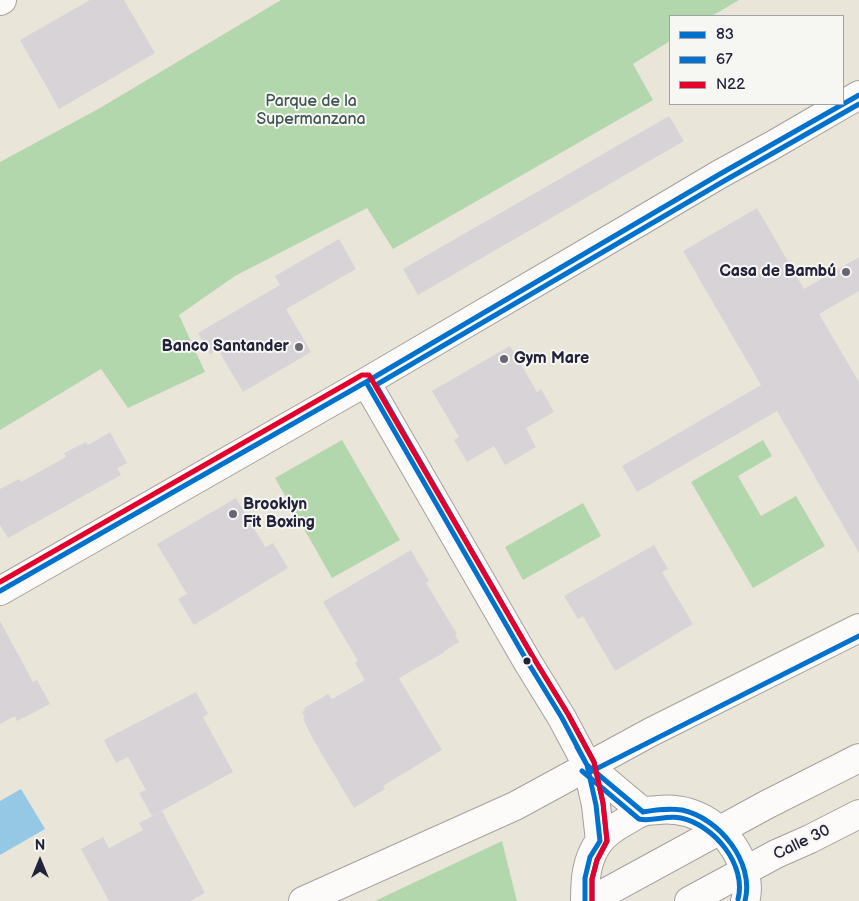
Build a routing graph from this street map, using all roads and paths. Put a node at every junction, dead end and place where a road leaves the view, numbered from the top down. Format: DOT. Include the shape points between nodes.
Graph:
graph roads {
  1 [pos="859,94"];
  2 [pos="844,103"];
  3 [pos="840,105"];
  4 [pos="366,382"];
  5 [pos="0,591"];
  6 [pos="859,628"];
  7 [pos="859,758"];
  8 [pos="587,765"];
  9 [pos="643,812"];
  10 [pos="859,814"];
  11 [pos="859,826"];
  12 [pos="721,831"];
  13 [pos="810,839"];
  14 [pos="600,841"];
  15 [pos="745,872"];
  16 [pos="303,901"];
  17 [pos="585,901"];
  18 [pos="590,901"];
  19 [pos="689,901"];
  20 [pos="745,901"];
  1 -- 2 [label="main road"];
  3 -- 4 [label="main road"];
  4 -- 5 [label="main road"];
  4 -- 8 [label="main road"];
  6 -- 8 [label="main road"];
  7 -- 12 [label="main road"];
  8 -- 9 [label="main road"];
  8 -- 14 [label="main road"];
  8 -- 16 [label="main road" via="515,806"];
  9 -- 12 [label="main road" via="671,809 698,815"];
  9 -- 14 [label="main road" via="619,824"];
  10 -- 13 [label="main road, Calle 30"];
  11 -- 13 [label="main road"];
  12 -- 15 [label="main road" via="736,849"];
  12 -- 18 [label="main road"];
  13 -- 15 [label="main road, Calle 30"];
  14 -- 17 [label="main road" via="590,858 585,878"];
  15 -- 19 [label="main road, Calle 30"];
  15 -- 20 [label="main road"];
}
